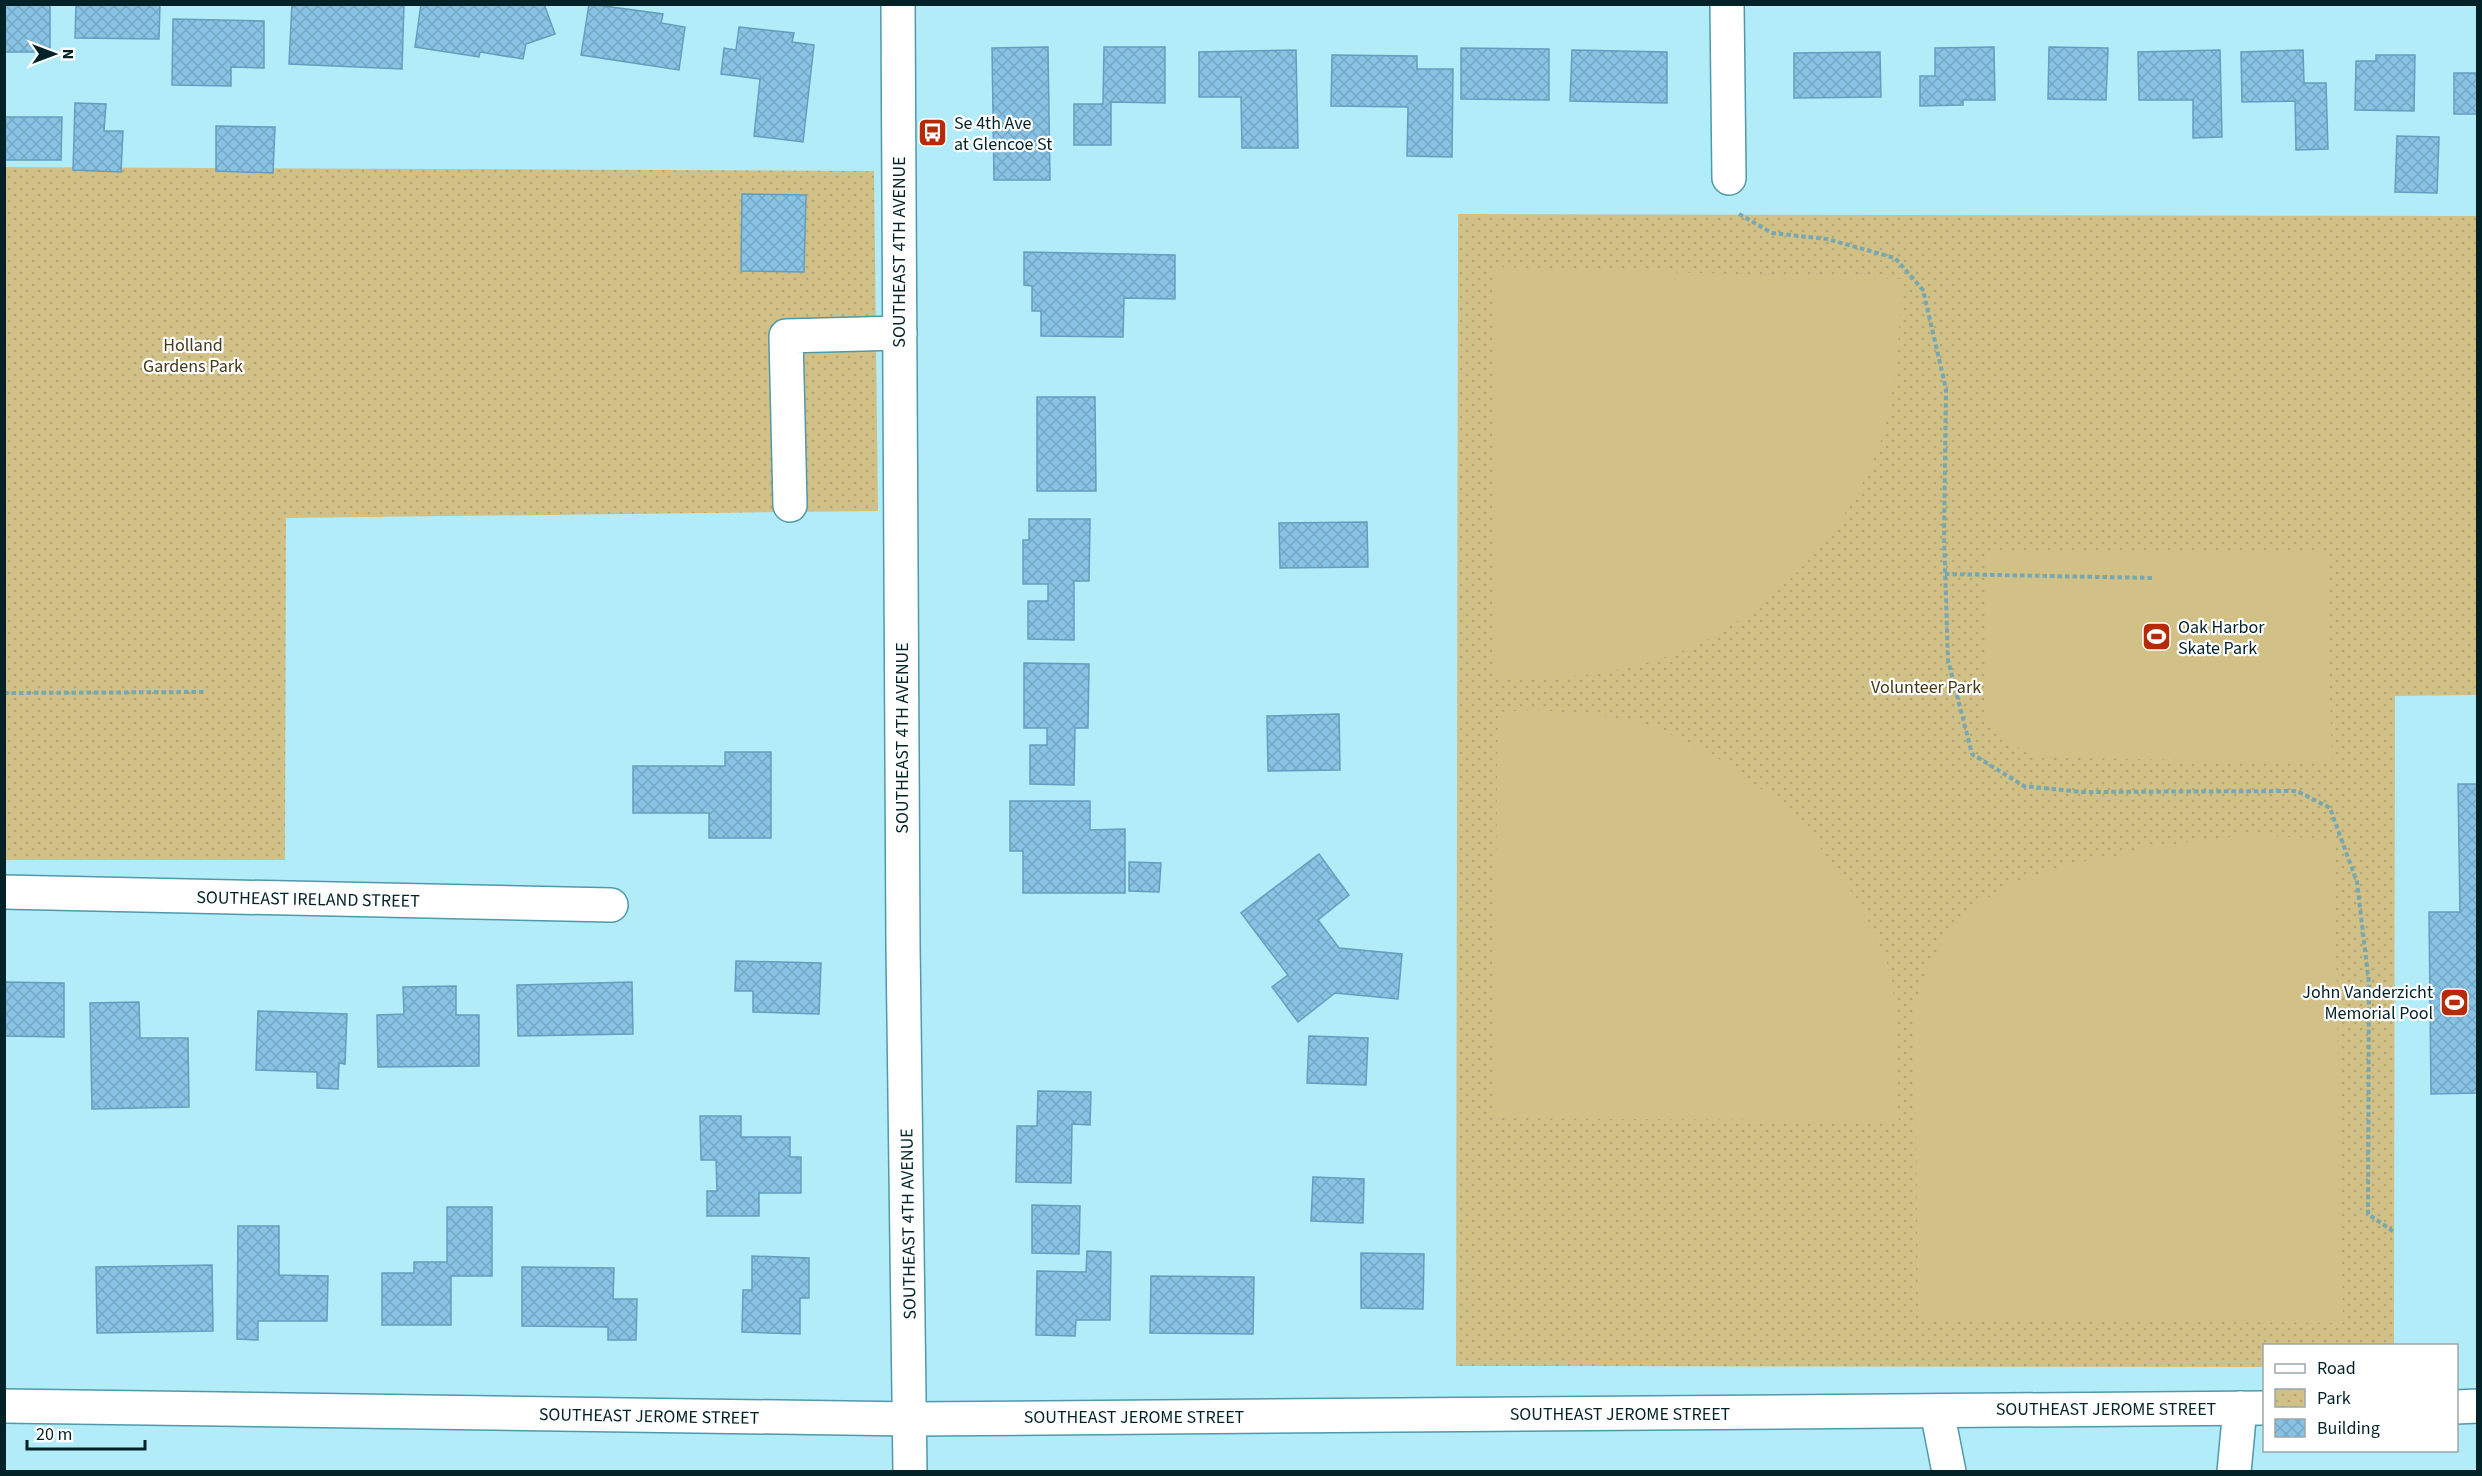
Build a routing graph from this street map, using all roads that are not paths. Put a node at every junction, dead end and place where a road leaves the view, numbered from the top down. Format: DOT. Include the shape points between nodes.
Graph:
graph roads {
  1 [pos="898,4"];
  2 [pos="1727,4"];
  3 [pos="1729,178"];
  4 [pos="900,333"];
  5 [pos="790,505"];
  6 [pos="4,892"];
  7 [pos="611,905"];
  8 [pos="2478,1406"];
  9 [pos="4,1407"];
  10 [pos="2458,1407"];
  11 [pos="2252,1408"];
  12 [pos="1937,1411"];
  13 [pos="911,1419"];
  14 [pos="910,1472"];
  15 [pos="1948,1472"];
  16 [pos="2234,1472"];
  1 -- 4 [label="street, SOUTHEAST 4TH AVENUE"];
  2 -- 3 [label="street"];
  4 -- 5 [label="street" via="786,336"];
  4 -- 13 [label="street, SOUTHEAST 4TH AVENUE" via="903,945"];
  6 -- 7 [label="street, SOUTHEAST IRELAND STREET"];
  8 -- 10 [label="street"];
  9 -- 13 [label="street, SOUTHEAST JEROME STREET"];
  11 -- 12 [label="street, SOUTHEAST JEROME STREET"];
  11 -- 16 [label="street"];
  12 -- 13 [label="street, SOUTHEAST JEROME STREET"];
  12 -- 15 [label="street"];
  13 -- 14 [label="street, SOUTHEAST 4TH AVENUE"];
}
